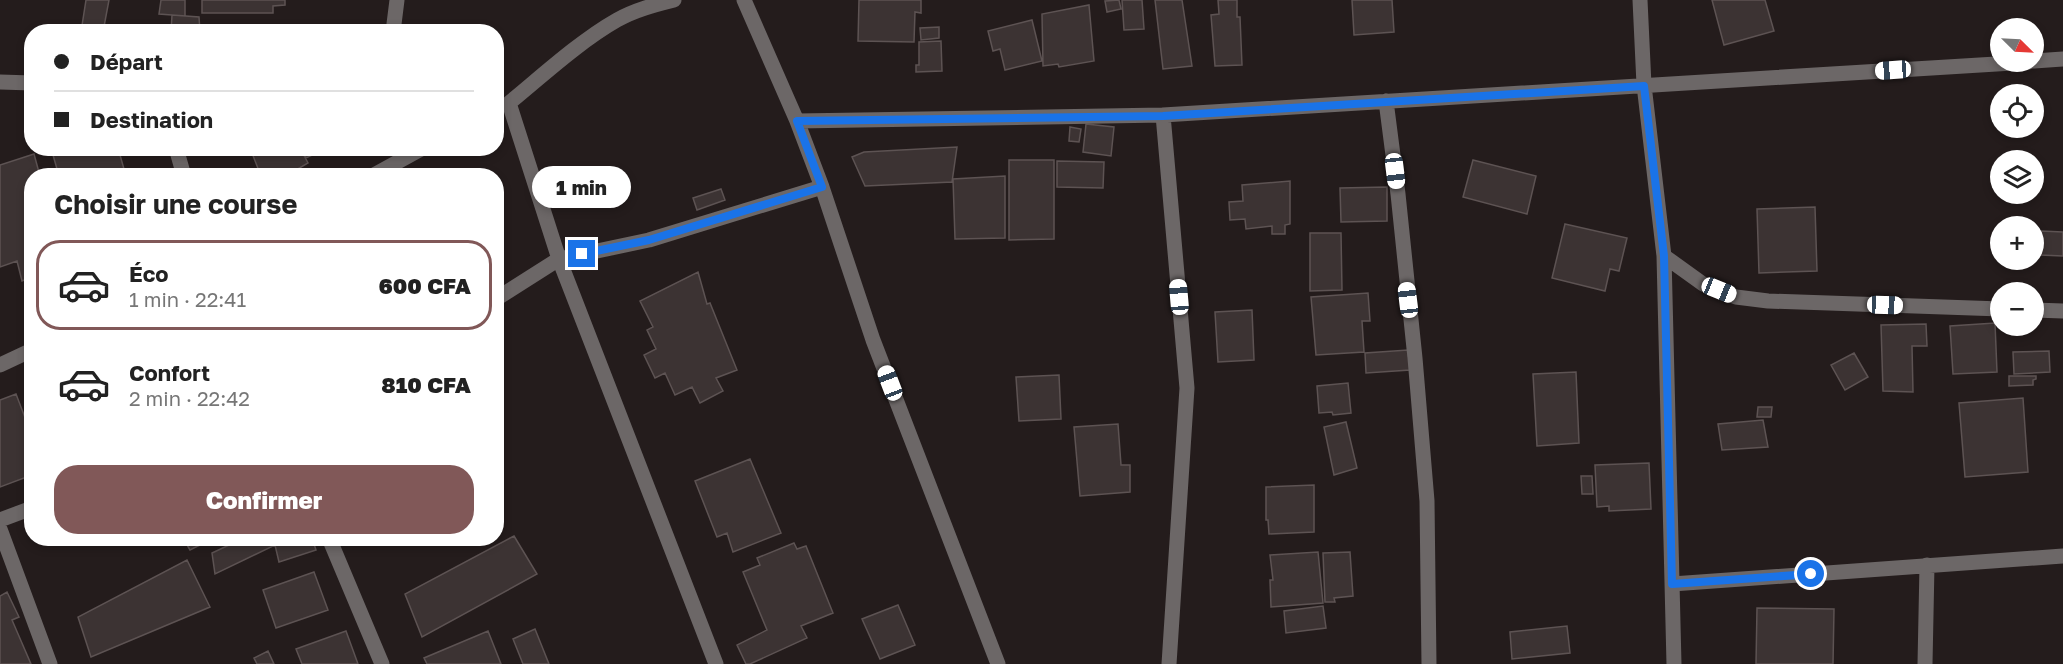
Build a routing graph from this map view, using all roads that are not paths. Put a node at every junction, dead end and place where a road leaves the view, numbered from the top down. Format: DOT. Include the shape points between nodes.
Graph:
graph roads {
  1 [pos="397,0"];
  2 [pos="674,0"];
  3 [pos="744,0"];
  4 [pos="1640,0"];
  5 [pos="394,24"];
  6 [pos="2063,59"];
  7 [pos="2044,60"];
  8 [pos="1990,64"];
  9 [pos="0,82"];
  10 [pos="24,83"];
  11 [pos="1644,86"];
  12 [pos="1386,101"];
  13 [pos="504,105"];
  14 [pos="504,109"];
  15 [pos="1163,116"];
  16 [pos="797,121"];
  17 [pos="408,156"];
  18 [pos="387,168"];
  19 [pos="822,187"];
  20 [pos="1664,256"];
  21 [pos="559,259"];
  22 [pos="504,294"];
  23 [pos="1990,309"];
  24 [pos="2044,310"];
  25 [pos="2063,311"];
  26 [pos="24,354"];
  27 [pos="0,365"];
  28 [pos="24,511"];
  29 [pos="0,520"];
  30 [pos="0,529"];
  31 [pos="332,546"];
  32 [pos="2063,556"];
  33 [pos="1927,565"];
  34 [pos="1672,584"];
  35 [pos="50,664"];
  36 [pos="382,664"];
  37 [pos="716,664"];
  38 [pos="998,664"];
  39 [pos="1169,664"];
  40 [pos="1429,664"];
  41 [pos="1674,664"];
  42 [pos="1925,664"];
  1 -- 5 [label="street"];
  2 -- 13 [label="street" via="616,21"];
  3 -- 16 [label="street"];
  4 -- 11 [label="street"];
  6 -- 7 [label="street"];
  8 -- 11 [label="street"];
  9 -- 10 [label="street"];
  11 -- 12 [label="street"];
  11 -- 20 [label="street"];
  12 -- 15 [label="street"];
  12 -- 40 [label="street" via="1426,489"];
  14 -- 21 [label="street"];
  15 -- 16 [label="street"];
  15 -- 39 [label="street" via="1187,388"];
  16 -- 19 [label="street"];
  17 -- 18 [label="street"];
  19 -- 21 [label="street" via="649,240"];
  19 -- 38 [label="street" via="873,340"];
  20 -- 23 [label="street" via="1703,284 1736,297"];
  20 -- 34 [label="street"];
  21 -- 22 [label="street"];
  21 -- 37 [label="street"];
  24 -- 25 [label="street"];
  26 -- 27 [label="street"];
  28 -- 29 [label="street"];
  30 -- 35 [label="street"];
  31 -- 36 [label="street"];
  32 -- 33 [label="street"];
  33 -- 34 [label="street"];
  33 -- 42 [label="street"];
  34 -- 41 [label="street"];
}
